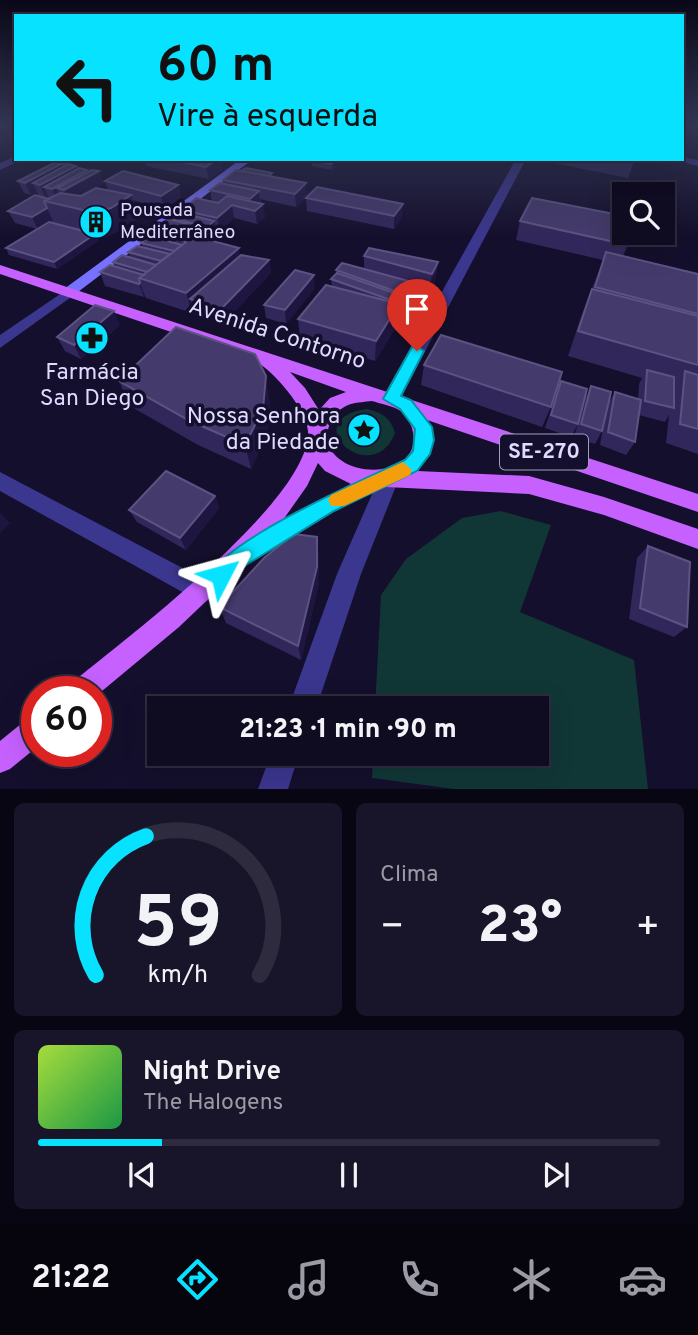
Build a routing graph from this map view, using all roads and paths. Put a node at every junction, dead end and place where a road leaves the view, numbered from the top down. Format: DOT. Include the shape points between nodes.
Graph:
graph roads {
  1 [pos="52,162"];
  2 [pos="244,162"];
  3 [pos="519,162"];
  4 [pos="97,176"];
  5 [pos="0,269"];
  6 [pos="69,292"];
  7 [pos="0,343"];
  8 [pos="259,354"];
  9 [pos="391,399"];
  10 [pos="316,440"];
  11 [pos="390,476"];
  12 [pos="0,481"];
  13 [pos="698,503"];
  14 [pos="698,539"];
  15 [pos="239,558"];
  16 [pos="203,591"];
  17 [pos="100,676"];
  18 [pos="307,696"];
  19 [pos="21,742"];
  20 [pos="0,760"];
  21 [pos="281,766"];
  22 [pos="273,789"];
  1 -- 4 [label="street"];
  2 -- 6 [label="main road"];
  3 -- 9 [label="street"];
  5 -- 6 [label="main road, Avenida Contorno / SE-270"];
  6 -- 7 [label="street"];
  6 -- 8 [label="main road, Avenida Contorno / SE-270"];
  8 -- 9 [label="main road, Avenida Contorno / SE-270"];
  8 -- 10 [label="main road" via="296,387 313,419"];
  9 -- 10 [label="main road" via="361,394 333,405 323,415"];
  9 -- 11 [label="main road" via="417,415 425,440 411,466"];
  9 -- 13 [label="main road, Avenida Contorno / SE-270"];
  10 -- 11 [label="main road" via="322,456 335,469 355,477"];
  10 -- 15 [label="main road" via="302,478"];
  11 -- 14 [label="main road, SE-270" via="529,485"];
  11 -- 15 [label="main road" via="327,505"];
  11 -- 18 [label="street" via="349,574"];
  12 -- 16 [label="street"];
  15 -- 16 [label="main road"];
  16 -- 17 [label="main road"];
  19 -- 20 [label="main road"];
  21 -- 22 [label="street"];
}
